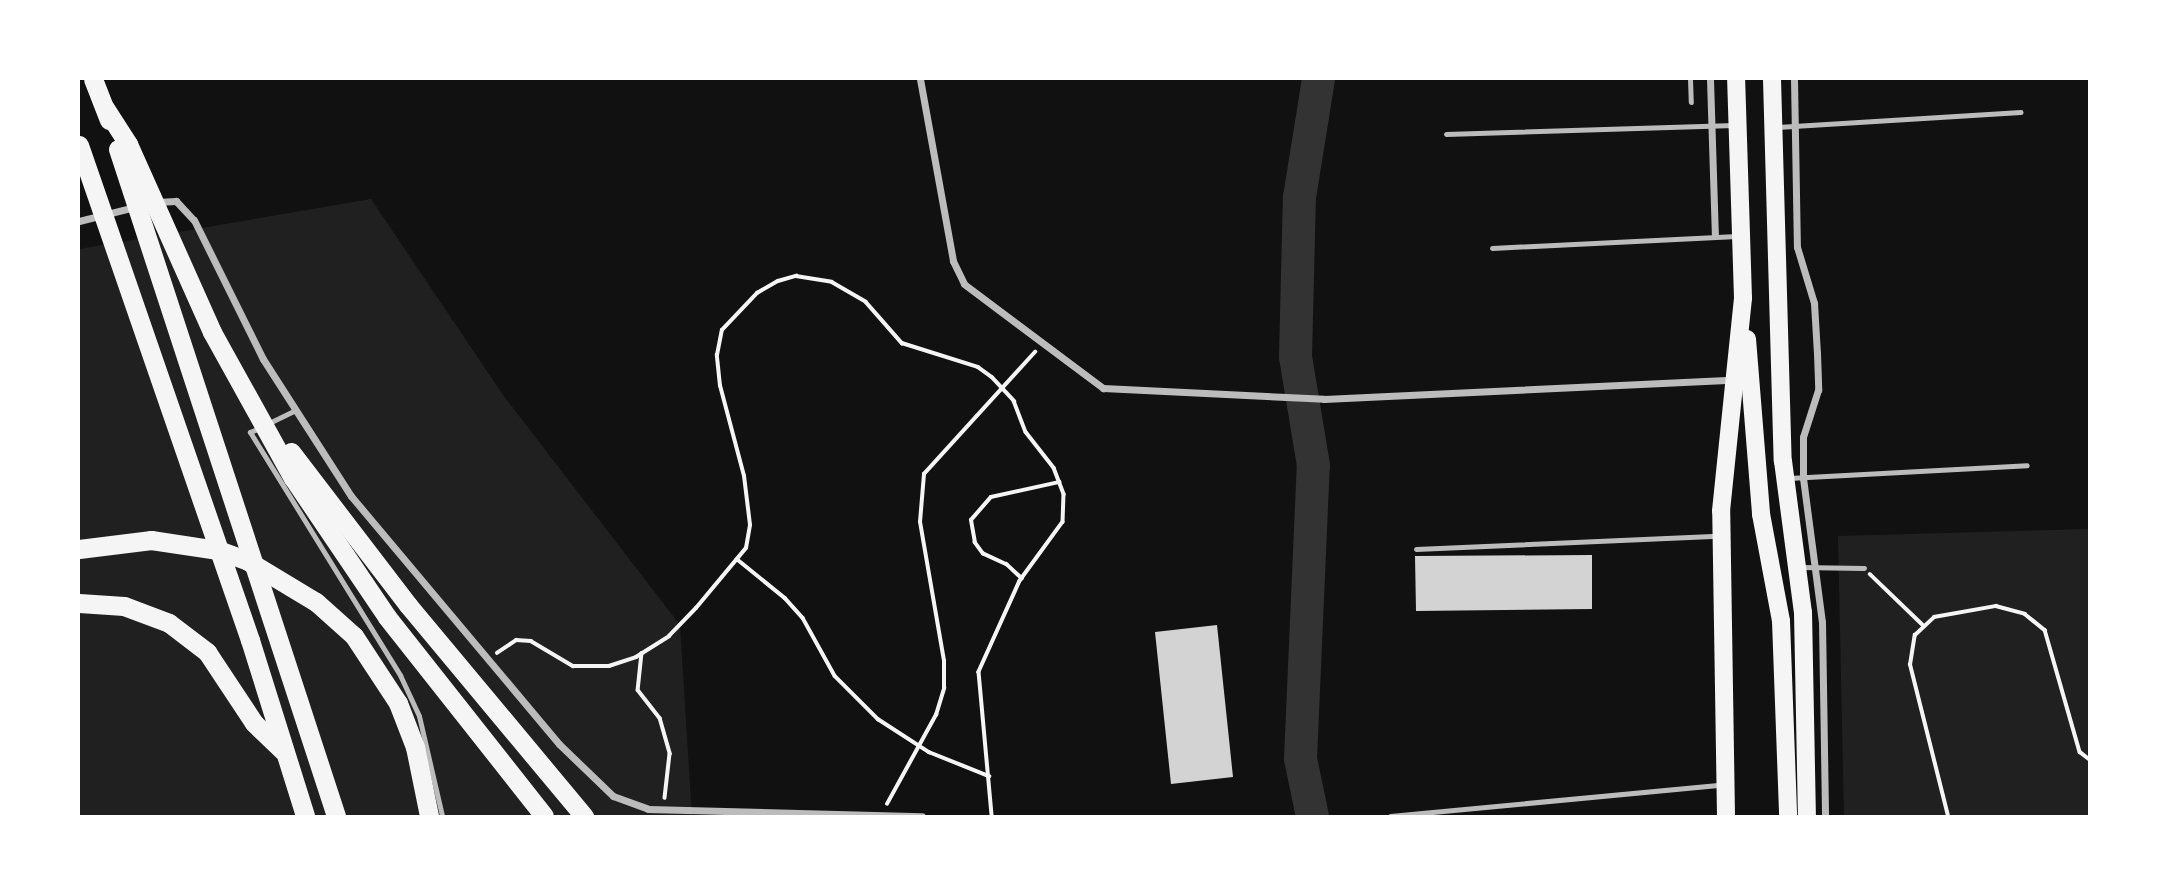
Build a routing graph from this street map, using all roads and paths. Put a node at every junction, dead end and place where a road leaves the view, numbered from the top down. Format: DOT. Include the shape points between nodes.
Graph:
graph roads {
  1 [pos="93,79"];
  2 [pos="920,79"];
  3 [pos="1690,79"];
  4 [pos="1710,79"];
  5 [pos="1736,79"];
  6 [pos="1772,79"];
  7 [pos="1794,79"];
  8 [pos="1691,102"];
  9 [pos="105,108"];
  10 [pos="2021,112"];
  11 [pos="1711,125"];
  12 [pos="1737,125"];
  13 [pos="1795,127"];
  14 [pos="1774,128"];
  15 [pos="1446,134"];
  16 [pos="79,145"];
  17 [pos="153,202"];
  18 [pos="79,221"];
  19 [pos="1715,236"];
  20 [pos="1740,236"];
  21 [pos="1492,248"];
  22 [pos="1743,298"];
  23 [pos="1044,343"];
  24 [pos="1735,380"];
  25 [pos="1002,387"];
  26 [pos="294,411"];
  27 [pos="2027,465"];
  28 [pos="1794,478"];
  29 [pos="1059,482"];
  30 [pos="1721,536"];
  31 [pos="79,549"];
  32 [pos="1416,549"];
  33 [pos="737,559"];
  34 [pos="1806,567"];
  35 [pos="1864,568"];
  36 [pos="1022,579"];
  37 [pos="79,603"];
  38 [pos="1924,626"];
  39 [pos="642,653"];
  40 [pos="487,659"];
  41 [pos="919,746"];
  42 [pos="286,754"];
  43 [pos="2089,759"];
  44 [pos="989,776"];
  45 [pos="1724,785"];
  46 [pos="662,809"];
  47 [pos="582,814"];
  48 [pos="881,815"];
  49 [pos="305,816"];
  50 [pos="337,816"];
  51 [pos="429,816"];
  52 [pos="442,816"];
  53 [pos="544,816"];
  54 [pos="922,816"];
  55 [pos="992,816"];
  56 [pos="1390,816"];
  57 [pos="1726,816"];
  58 [pos="1788,816"];
  59 [pos="1807,816"];
  60 [pos="1825,816"];
  61 [pos="1948,816"];
  1 -- 9 [label="highway"];
  2 -- 23 [label="street" via="953,261 964,284"];
  3 -- 8 [label="lane"];
  4 -- 11 [label="street"];
  5 -- 12 [label="highway"];
  6 -- 14 [label="highway"];
  7 -- 13 [label="street"];
  9 -- 17 [label="highway" via="128,144"];
  9 -- 50 [label="highway"];
  10 -- 13 [label="lane"];
  11 -- 12 [label="lane"];
  11 -- 15 [label="lane"];
  11 -- 19 [label="street"];
  12 -- 20 [label="highway"];
  13 -- 14 [label="lane"];
  13 -- 28 [label="street" via="1797,247 1814,303 1818,390"];
  14 -- 28 [label="highway"];
  16 -- 42 [label="highway"];
  17 -- 47 [label="highway" via="217,330 303,470 484,700"];
  17 -- 53 [label="highway" via="218,344 292,478 387,617"];
  18 -- 26 [label="street" via="176,201 194,220"];
  19 -- 20 [label="lane"];
  19 -- 21 [label="lane"];
  20 -- 22 [label="highway"];
  22 -- 24 [label="highway"];
  22 -- 58 [label="highway" via="1761,514 1781,621"];
  23 -- 24 [label="street" via="1104,388 1286,398"];
  23 -- 25 [label="path"];
  24 -- 30 [label="highway" via="1724,453"];
  25 -- 29 [label="path"];
  25 -- 33 [label="path" via="978,367 902,343 866,302 832,282 796,276 757,293 722,330 717,355 750,525"];
  25 -- 41 [label="path" via="924,474 920,522 944,661 944,688"];
  26 -- 40 [label="street" via="351,496"];
  26 -- 52 [label="lane" via="250,432 400,674 419,716"];
  27 -- 28 [label="lane"];
  28 -- 34 [label="highway"];
  29 -- 36 [label="path" via="1063,522"];
  29 -- 36 [label="path" via="991,497 971,520 971,532 983,554 1007,565"];
  30 -- 32 [label="lane"];
  30 -- 45 [label="highway"];
  31 -- 51 [label="highway" via="151,540 218,550 248,561 316,602 354,636 398,703 415,747"];
  33 -- 39 [label="path" via="669,636"];
  33 -- 41 [label="path" via="794,608 835,676 853,695 897,735"];
  34 -- 35 [label="lane"];
  34 -- 59 [label="highway"];
  34 -- 60 [label="street" via="1822,622"];
  35 -- 38 [label="path"];
  36 -- 44 [label="path" via="979,672"];
  37 -- 42 [label="highway" via="124,606 169,623 207,652 254,723"];
  38 -- 43 [label="path" via="1934,617 1996,606 2025,614 2045,630 2080,752"];
  38 -- 61 [label="path" via="1914,635 1910,665"];
  39 -- 40 [label="path" via="609,666 573,666 531,641 516,640"];
  39 -- 46 [label="path" via="638,691 660,718 670,754"];
  40 -- 46 [label="street" via="559,744 613,796"];
  41 -- 44 [label="path"];
  41 -- 48 [label="path"];
  42 -- 49 [label="highway"];
  44 -- 55 [label="path"];
  45 -- 56 [label="lane"];
  45 -- 57 [label="highway"];
  46 -- 48 [label="street"];
  48 -- 54 [label="street"];
}
